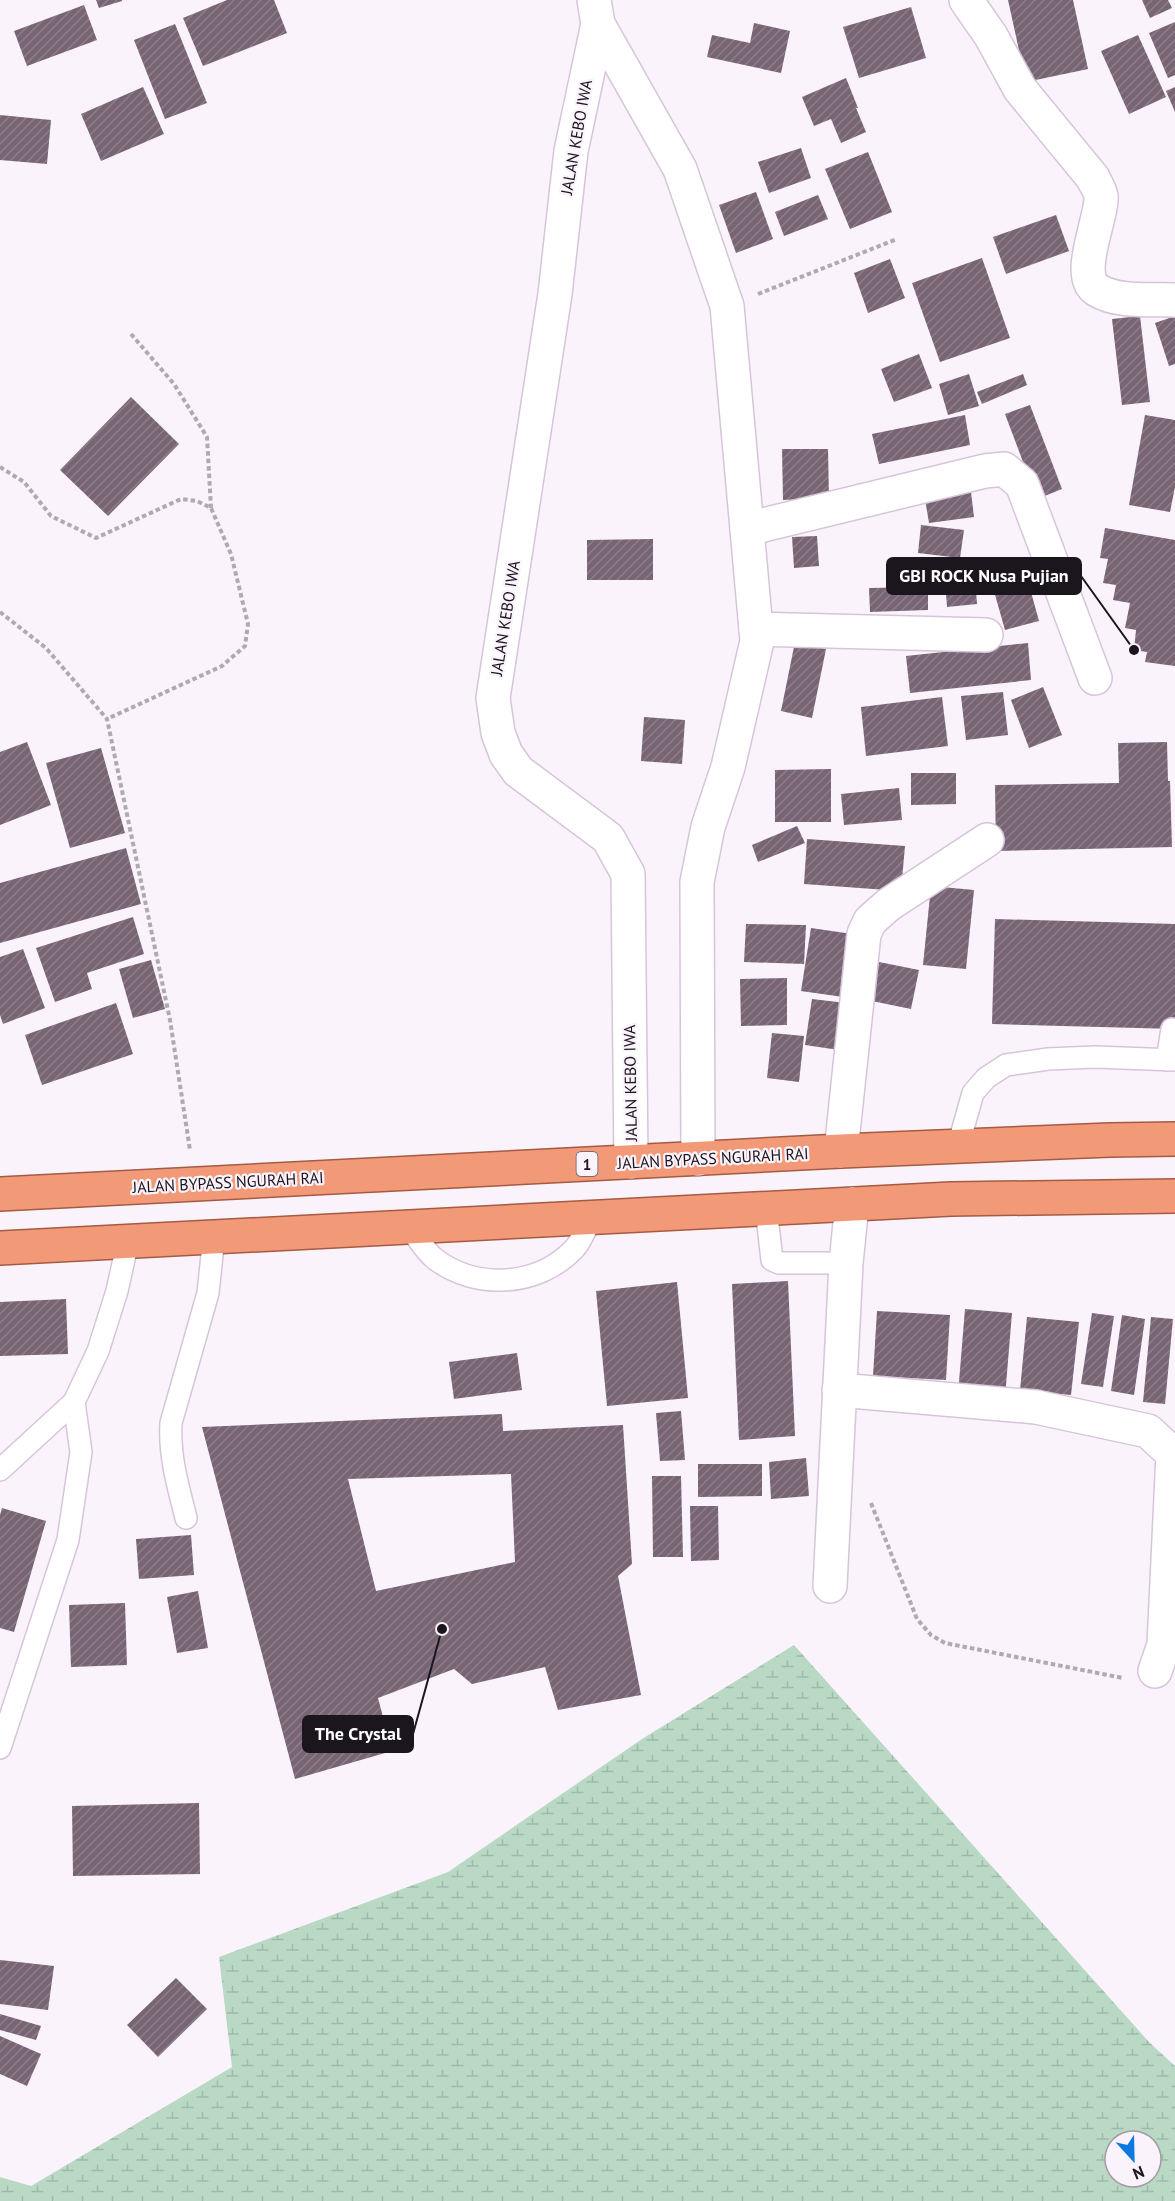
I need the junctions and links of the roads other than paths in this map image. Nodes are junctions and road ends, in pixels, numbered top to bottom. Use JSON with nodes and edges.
{"nodes":[{"id":1,"x":966,"y":0,"type":"edge"},
{"id":2,"x":596,"y":12,"type":"edge"},
{"id":3,"x":1175,"y":300,"type":"edge"},
{"id":4,"x":747,"y":529,"type":"junction"},
{"id":5,"x":756,"y":629,"type":"junction"},
{"id":6,"x":986,"y":635,"type":"dead end"},
{"id":7,"x":1095,"y":678,"type":"dead end"},
{"id":8,"x":987,"y":840,"type":"dead end"},
{"id":9,"x":1172,"y":1029,"type":"dead end"},
{"id":10,"x":1171,"y":1060,"type":"edge"},
{"id":11,"x":1175,"y":1139,"type":"edge"},
{"id":12,"x":958,"y":1146,"type":"junction"},
{"id":13,"x":841,"y":1152,"type":"junction"},
{"id":14,"x":698,"y":1159,"type":"junction"},
{"id":15,"x":631,"y":1162,"type":"junction"},
{"id":16,"x":0,"y":1194,"type":"edge"},
{"id":17,"x":1175,"y":1196,"type":"edge"},
{"id":18,"x":852,"y":1204,"type":"junction"},
{"id":19,"x":766,"y":1208,"type":"junction"},
{"id":20,"x":592,"y":1217,"type":"junction"},
{"id":21,"x":409,"y":1227,"type":"junction"},
{"id":22,"x":214,"y":1236,"type":"junction"},
{"id":23,"x":128,"y":1241,"type":"junction"},
{"id":24,"x":0,"y":1248,"type":"edge"},
{"id":25,"x":828,"y":1263,"type":"dead end"},
{"id":26,"x":839,"y":1390,"type":"junction"},
{"id":27,"x":74,"y":1402,"type":"junction"},
{"id":28,"x":0,"y":1470,"type":"edge"},
{"id":29,"x":186,"y":1518,"type":"dead end"},
{"id":30,"x":830,"y":1586,"type":"dead end"},
{"id":31,"x":1155,"y":1671,"type":"road end"},
{"id":32,"x":0,"y":1748,"type":"edge"}],
"edges":[{"from":1,"to":3,"type":"street"},
{"from":2,"to":4,"type":"street","name":"JALAN KEBO IWA"},
{"from":2,"to":15,"type":"street","name":"JALAN KEBO IWA"},
{"from":4,"to":5,"type":"street","name":"JALAN KEBO IWA"},
{"from":4,"to":7,"type":"street"},
{"from":5,"to":6,"type":"street"},
{"from":5,"to":14,"type":"street","name":"JALAN KEBO IWA"},
{"from":8,"to":13,"type":"street"},
{"from":9,"to":10,"type":"lane"},
{"from":10,"to":12,"type":"lane"},
{"from":11,"to":12,"type":"highway","name":"JALAN BYPASS NGURAH RAI","number":"1"},
{"from":12,"to":13,"type":"highway","name":"JALAN BYPASS NGURAH RAI","number":"1"},
{"from":13,"to":14,"type":"highway","name":"JALAN BYPASS NGURAH RAI","number":"1"},
{"from":14,"to":15,"type":"highway","name":"JALAN BYPASS NGURAH RAI","number":"1"},
{"from":15,"to":16,"type":"highway","name":"JALAN BYPASS NGURAH RAI","number":"1"},
{"from":17,"to":18,"type":"highway"},
{"from":18,"to":19,"type":"highway"},
{"from":18,"to":26,"type":"street"},
{"from":19,"to":20,"type":"highway"},
{"from":19,"to":25,"type":"lane"},
{"from":20,"to":21,"type":"highway"},
{"from":20,"to":21,"type":"lane"},
{"from":21,"to":22,"type":"highway"},
{"from":22,"to":23,"type":"highway"},
{"from":22,"to":29,"type":"lane"},
{"from":23,"to":24,"type":"highway"},
{"from":23,"to":27,"type":"lane"},
{"from":26,"to":30,"type":"street"},
{"from":26,"to":31,"type":"street"},
{"from":27,"to":28,"type":"lane"},
{"from":27,"to":32,"type":"lane"}]}
